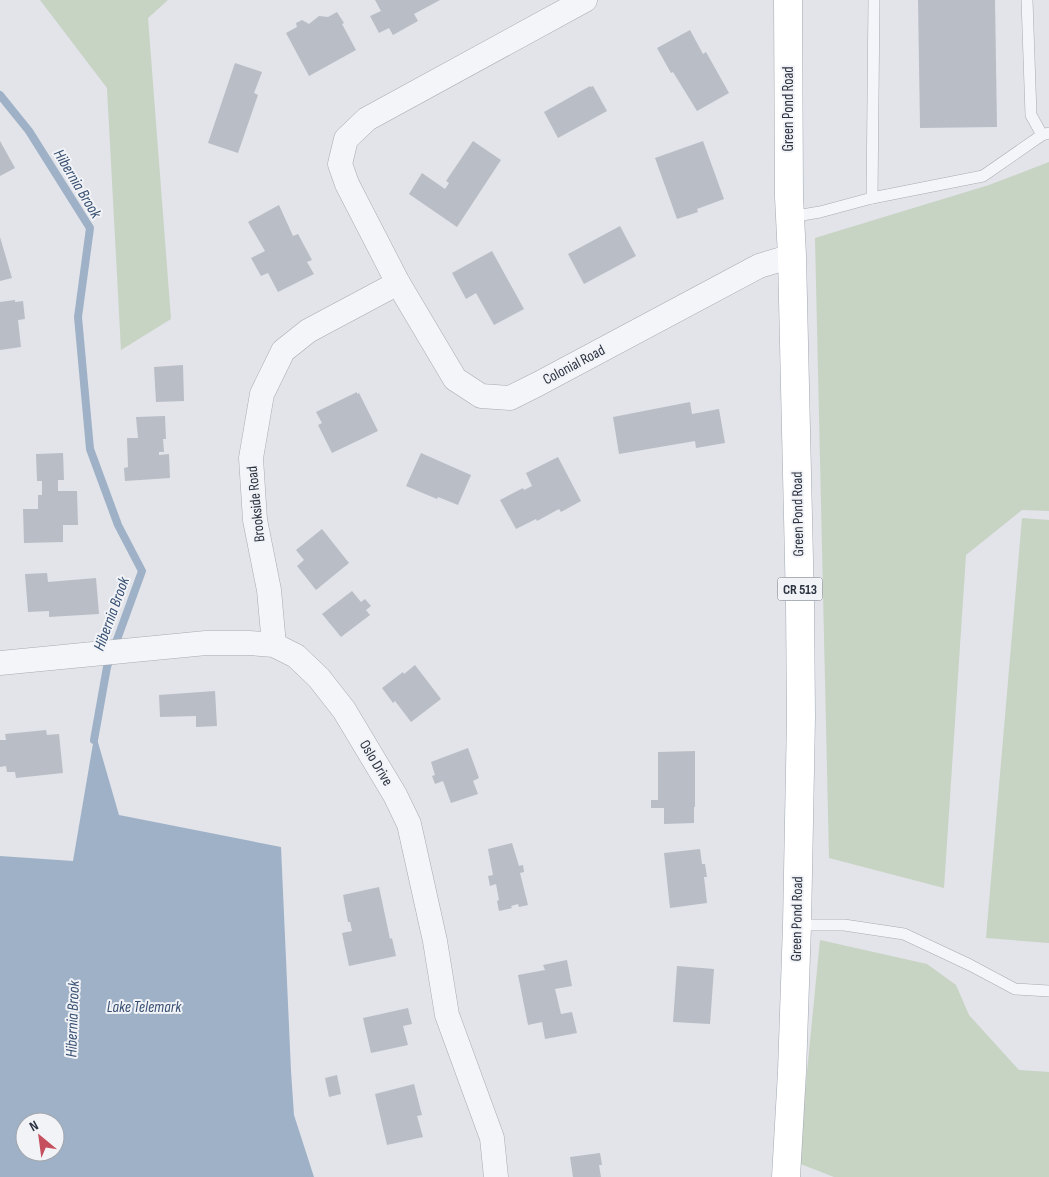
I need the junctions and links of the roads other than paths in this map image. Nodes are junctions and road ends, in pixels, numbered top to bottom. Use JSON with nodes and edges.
{"nodes":[{"id":1,"x":584,"y":0,"type":"edge"},
{"id":2,"x":788,"y":0,"type":"edge"},
{"id":3,"x":874,"y":0,"type":"edge"},
{"id":4,"x":1027,"y":0,"type":"edge"},
{"id":5,"x":1046,"y":134,"type":"edge"},
{"id":6,"x":872,"y":198,"type":"junction"},
{"id":7,"x":790,"y":217,"type":"junction"},
{"id":8,"x":792,"y":256,"type":"junction"},
{"id":9,"x":398,"y":283,"type":"junction"},
{"id":10,"x":274,"y":645,"type":"junction"},
{"id":11,"x":0,"y":663,"type":"edge"},
{"id":12,"x":797,"y":925,"type":"junction"},
{"id":13,"x":1049,"y":991,"type":"edge"},
{"id":14,"x":496,"y":1177,"type":"edge"},
{"id":15,"x":786,"y":1177,"type":"edge"}],
"edges":[{"from":1,"to":9,"type":"street","name":"Colonial Road"},
{"from":2,"to":7,"type":"main road","name":"Green Pond Road","number":"CR 513"},
{"from":3,"to":6,"type":"lane"},
{"from":4,"to":5,"type":"lane"},
{"from":5,"to":6,"type":"lane"},
{"from":6,"to":7,"type":"lane"},
{"from":7,"to":8,"type":"main road","name":"Green Pond Road","number":"CR 513"},
{"from":8,"to":9,"type":"street","name":"Colonial Road"},
{"from":8,"to":12,"type":"main road","name":"Green Pond Road","number":"CR 513"},
{"from":9,"to":10,"type":"street","name":"Brookside Road"},
{"from":10,"to":11,"type":"street","name":"Oslo Drive"},
{"from":10,"to":14,"type":"street","name":"Oslo Drive"},
{"from":12,"to":13,"type":"lane"},
{"from":12,"to":15,"type":"main road","name":"Green Pond Road","number":"CR 513"}]}
